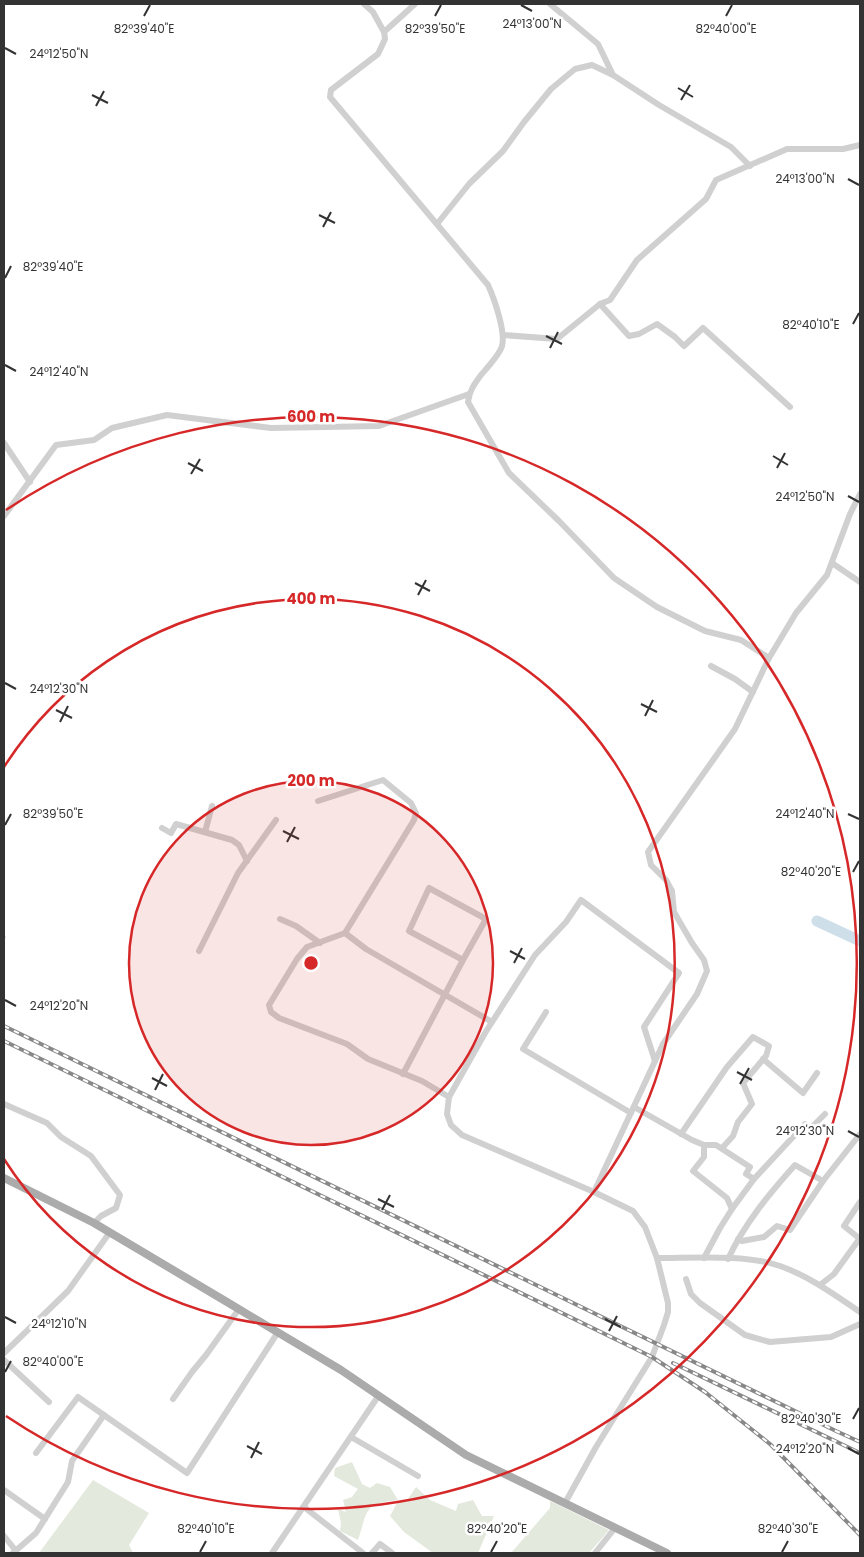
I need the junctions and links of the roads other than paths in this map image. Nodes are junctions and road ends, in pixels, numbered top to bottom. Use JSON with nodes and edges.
{"nodes":[{"id":1,"x":364,"y":4,"type":"edge"},
{"id":2,"x":415,"y":4,"type":"edge"},
{"id":3,"x":550,"y":4,"type":"edge"},
{"id":4,"x":384,"y":32,"type":"junction"},
{"id":5,"x":613,"y":75,"type":"junction"},
{"id":6,"x":860,"y":145,"type":"edge"},
{"id":7,"x":750,"y":166,"type":"junction"},
{"id":8,"x":437,"y":224,"type":"junction"},
{"id":9,"x":600,"y":304,"type":"junction"},
{"id":10,"x":503,"y":335,"type":"junction"},
{"id":11,"x":469,"y":394,"type":"junction"},
{"id":12,"x":790,"y":407,"type":"dead end"},
{"id":13,"x":4,"y":443,"type":"edge"},
{"id":14,"x":30,"y":482,"type":"junction"},
{"id":15,"x":860,"y":494,"type":"edge"},
{"id":16,"x":4,"y":516,"type":"edge"},
{"id":17,"x":832,"y":564,"type":"junction"},
{"id":18,"x":860,"y":582,"type":"edge"},
{"id":19,"x":769,"y":658,"type":"junction"},
{"id":20,"x":711,"y":666,"type":"dead end"},
{"id":21,"x":752,"y":692,"type":"junction"},
{"id":22,"x":318,"y":801,"type":"dead end"},
{"id":23,"x":212,"y":806,"type":"dead end"},
{"id":24,"x":276,"y":820,"type":"dead end"},
{"id":25,"x":162,"y":828,"type":"dead end"},
{"id":26,"x":205,"y":832,"type":"junction"},
{"id":27,"x":247,"y":861,"type":"junction"},
{"id":28,"x":280,"y":919,"type":"dead end"},
{"id":29,"x":345,"y":933,"type":"junction"},
{"id":30,"x":320,"y":943,"type":"junction"},
{"id":31,"x":199,"y":951,"type":"dead end"},
{"id":32,"x":462,"y":960,"type":"junction"},
{"id":33,"x":445,"y":994,"type":"junction"},
{"id":34,"x":546,"y":1012,"type":"dead end"},
{"id":35,"x":492,"y":1022,"type":"junction"},
{"id":36,"x":763,"y":1059,"type":"junction"},
{"id":37,"x":655,"y":1061,"type":"junction"},
{"id":38,"x":817,"y":1073,"type":"dead end"},
{"id":39,"x":403,"y":1074,"type":"junction"},
{"id":40,"x":449,"y":1097,"type":"junction"},
{"id":41,"x":4,"y":1104,"type":"edge"},
{"id":42,"x":632,"y":1110,"type":"junction"},
{"id":43,"x":825,"y":1114,"type":"dead end"},
{"id":44,"x":681,"y":1134,"type":"junction"},
{"id":45,"x":859,"y":1137,"type":"edge"},
{"id":46,"x":704,"y":1145,"type":"junction"},
{"id":47,"x":723,"y":1147,"type":"dead end"},
{"id":48,"x":4,"y":1178,"type":"edge"},
{"id":49,"x":754,"y":1179,"type":"junction"},
{"id":50,"x":823,"y":1181,"type":"junction"},
{"id":51,"x":594,"y":1192,"type":"junction"},
{"id":52,"x":860,"y":1202,"type":"edge"},
{"id":53,"x":732,"y":1209,"type":"junction"},
{"id":54,"x":94,"y":1223,"type":"junction"},
{"id":55,"x":110,"y":1232,"type":"junction"},
{"id":56,"x":860,"y":1238,"type":"edge"},
{"id":57,"x":738,"y":1239,"type":"junction"},
{"id":58,"x":657,"y":1258,"type":"junction"},
{"id":59,"x":704,"y":1258,"type":"junction"},
{"id":60,"x":728,"y":1259,"type":"junction"},
{"id":61,"x":686,"y":1279,"type":"dead end"},
{"id":62,"x":820,"y":1285,"type":"junction"},
{"id":63,"x":239,"y":1309,"type":"junction"},
{"id":64,"x":860,"y":1312,"type":"edge"},
{"id":65,"x":860,"y":1324,"type":"edge"},
{"id":66,"x":278,"y":1332,"type":"junction"},
{"id":67,"x":4,"y":1353,"type":"edge"},
{"id":68,"x":4,"y":1360,"type":"edge"},
{"id":69,"x":379,"y":1395,"type":"junction"},
{"id":70,"x":173,"y":1399,"type":"dead end"},
{"id":71,"x":49,"y":1402,"type":"dead end"},
{"id":72,"x":104,"y":1415,"type":"junction"},
{"id":73,"x":351,"y":1436,"type":"junction"},
{"id":74,"x":36,"y":1453,"type":"dead end"},
{"id":75,"x":418,"y":1476,"type":"dead end"},
{"id":76,"x":4,"y":1490,"type":"edge"},
{"id":77,"x":565,"y":1504,"type":"junction"},
{"id":78,"x":304,"y":1507,"type":"junction"},
{"id":79,"x":45,"y":1519,"type":"junction"},
{"id":80,"x":615,"y":1528,"type":"junction"},
{"id":81,"x":4,"y":1536,"type":"edge"},
{"id":82,"x":14,"y":1552,"type":"edge"},
{"id":83,"x":272,"y":1553,"type":"edge"},
{"id":84,"x":363,"y":1553,"type":"edge"},
{"id":85,"x":372,"y":1553,"type":"edge"},
{"id":86,"x":392,"y":1553,"type":"edge"},
{"id":87,"x":595,"y":1553,"type":"edge"},
{"id":88,"x":667,"y":1553,"type":"edge"}],
"edges":[{"from":1,"to":4,"type":"street"},
{"from":2,"to":4,"type":"street"},
{"from":3,"to":5,"type":"street"},
{"from":4,"to":8,"type":"street"},
{"from":5,"to":7,"type":"street"},
{"from":5,"to":8,"type":"street"},
{"from":6,"to":7,"type":"street"},
{"from":7,"to":9,"type":"street"},
{"from":8,"to":10,"type":"street"},
{"from":9,"to":10,"type":"street"},
{"from":9,"to":12,"type":"street"},
{"from":10,"to":11,"type":"street"},
{"from":11,"to":14,"type":"street"},
{"from":11,"to":19,"type":"street"},
{"from":13,"to":14,"type":"street"},
{"from":14,"to":16,"type":"street"},
{"from":15,"to":17,"type":"street"},
{"from":17,"to":18,"type":"street"},
{"from":17,"to":19,"type":"street"},
{"from":19,"to":21,"type":"street"},
{"from":20,"to":21,"type":"street"},
{"from":21,"to":37,"type":"street"},
{"from":22,"to":29,"type":"street"},
{"from":23,"to":26,"type":"street"},
{"from":24,"to":27,"type":"street"},
{"from":25,"to":26,"type":"street"},
{"from":26,"to":27,"type":"street"},
{"from":27,"to":31,"type":"street"},
{"from":28,"to":30,"type":"street"},
{"from":29,"to":30,"type":"street"},
{"from":29,"to":33,"type":"street"},
{"from":30,"to":39,"type":"street"},
{"from":32,"to":32,"type":"street"},
{"from":32,"to":33,"type":"street"},
{"from":33,"to":35,"type":"street"},
{"from":33,"to":39,"type":"street"},
{"from":34,"to":42,"type":"street"},
{"from":35,"to":37,"type":"street"},
{"from":35,"to":40,"type":"street"},
{"from":36,"to":38,"type":"street"},
{"from":36,"to":44,"type":"street"},
{"from":36,"to":47,"type":"street"},
{"from":37,"to":42,"type":"street"},
{"from":39,"to":40,"type":"street"},
{"from":40,"to":51,"type":"street"},
{"from":41,"to":54,"type":"street"},
{"from":42,"to":44,"type":"street"},
{"from":42,"to":51,"type":"street"},
{"from":43,"to":49,"type":"street"},
{"from":44,"to":46,"type":"street"},
{"from":45,"to":50,"type":"street"},
{"from":46,"to":49,"type":"street"},
{"from":46,"to":53,"type":"street"},
{"from":48,"to":54,"type":"main road"},
{"from":49,"to":53,"type":"street"},
{"from":50,"to":57,"type":"street"},
{"from":50,"to":57,"type":"street"},
{"from":51,"to":58,"type":"street"},
{"from":52,"to":56,"type":"street"},
{"from":53,"to":59,"type":"street"},
{"from":54,"to":55,"type":"main road"},
{"from":55,"to":63,"type":"main road"},
{"from":55,"to":67,"type":"street"},
{"from":56,"to":62,"type":"street"},
{"from":57,"to":60,"type":"street"},
{"from":58,"to":59,"type":"street"},
{"from":58,"to":77,"type":"street"},
{"from":59,"to":60,"type":"street"},
{"from":60,"to":62,"type":"street"},
{"from":61,"to":65,"type":"street"},
{"from":62,"to":64,"type":"street"},
{"from":63,"to":66,"type":"main road"},
{"from":63,"to":70,"type":"street"},
{"from":66,"to":69,"type":"main road"},
{"from":66,"to":72,"type":"street"},
{"from":68,"to":71,"type":"street"},
{"from":69,"to":73,"type":"street"},
{"from":69,"to":77,"type":"main road"},
{"from":72,"to":74,"type":"street"},
{"from":72,"to":79,"type":"street"},
{"from":73,"to":75,"type":"street"},
{"from":73,"to":78,"type":"street"},
{"from":76,"to":79,"type":"street"},
{"from":77,"to":80,"type":"main road"},
{"from":78,"to":83,"type":"street"},
{"from":78,"to":84,"type":"street"},
{"from":79,"to":82,"type":"street"},
{"from":80,"to":87,"type":"street"},
{"from":80,"to":88,"type":"main road"},
{"from":81,"to":82,"type":"street"},
{"from":85,"to":86,"type":"street"}]}
